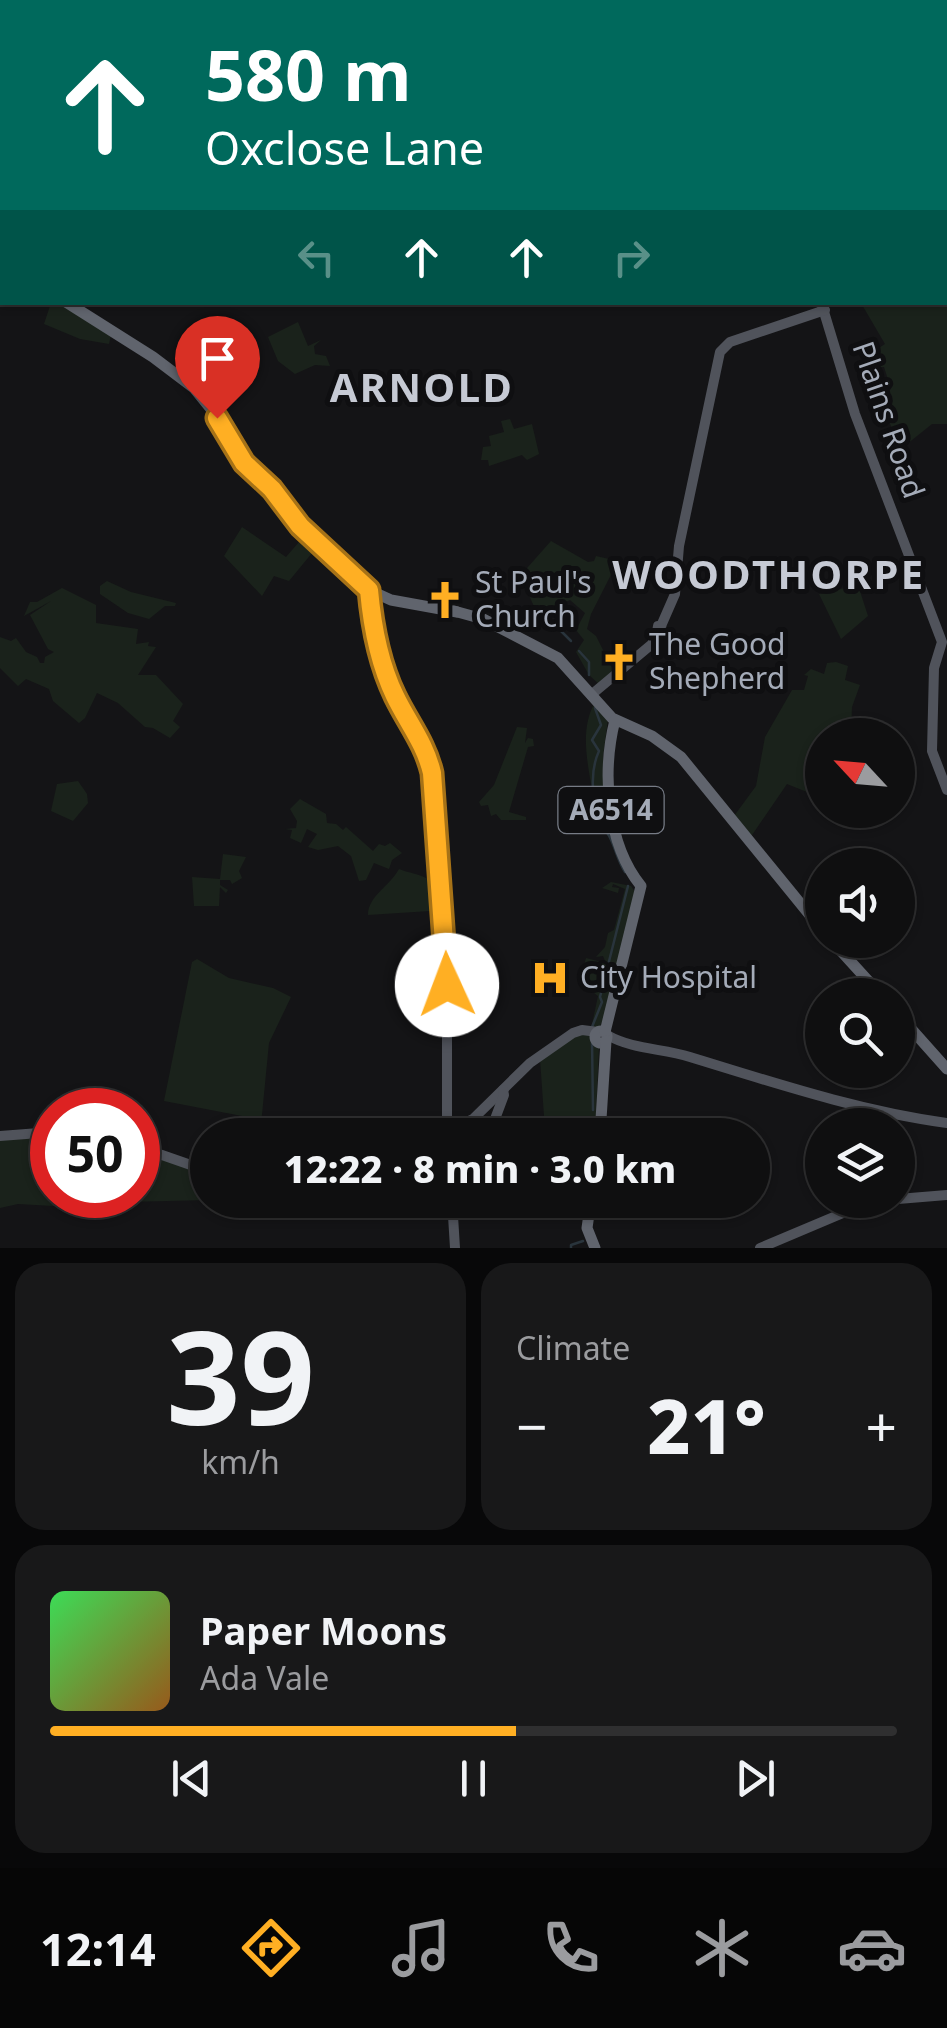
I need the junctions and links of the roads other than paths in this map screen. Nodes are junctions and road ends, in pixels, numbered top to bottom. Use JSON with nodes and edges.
{"nodes":[{"id":1,"x":71,"y":305,"type":"edge"},
{"id":2,"x":822,"y":308,"type":"edge"},
{"id":3,"x":376,"y":594,"type":"junction"},
{"id":4,"x":595,"y":694,"type":"junction"},
{"id":5,"x":400,"y":701,"type":"junction"},
{"id":6,"x":614,"y":721,"type":"junction"},
{"id":7,"x":947,"y":790,"type":"edge"},
{"id":8,"x":805,"y":909,"type":"edge"},
{"id":9,"x":848,"y":958,"type":"edge"},
{"id":10,"x":866,"y":978,"type":"edge"},
{"id":11,"x":915,"y":1033,"type":"edge"},
{"id":12,"x":602,"y":1036,"type":"junction"},
{"id":13,"x":947,"y":1069,"type":"edge"},
{"id":14,"x":502,"y":1089,"type":"junction"},
{"id":15,"x":446,"y":1118,"type":"edge"},
{"id":16,"x":474,"y":1118,"type":"edge"},
{"id":17,"x":495,"y":1118,"type":"edge"},
{"id":18,"x":599,"y":1118,"type":"edge"},
{"id":19,"x":947,"y":1124,"type":"edge"},
{"id":20,"x":30,"y":1134,"type":"edge"},
{"id":21,"x":0,"y":1136,"type":"edge"},
{"id":22,"x":160,"y":1155,"type":"edge"},
{"id":23,"x":190,"y":1165,"type":"edge"},
{"id":24,"x":947,"y":1195,"type":"edge"},
{"id":25,"x":915,"y":1198,"type":"edge"},
{"id":26,"x":453,"y":1218,"type":"edge"},
{"id":27,"x":588,"y":1218,"type":"edge"},
{"id":28,"x":831,"y":1218,"type":"edge"},
{"id":29,"x":455,"y":1248,"type":"edge"},
{"id":30,"x":594,"y":1248,"type":"edge"},
{"id":31,"x":760,"y":1248,"type":"edge"}],
"edges":[{"from":1,"to":3,"type":"highway"},
{"from":2,"to":4,"type":"main road"},
{"from":2,"to":7,"type":"main road","name":"Plains Road"},
{"from":3,"to":4,"type":"highway"},
{"from":3,"to":5,"type":"main road"},
{"from":3,"to":5,"type":"main road"},
{"from":4,"to":6,"type":"highway"},
{"from":5,"to":15,"type":"main road"},
{"from":6,"to":8,"type":"highway"},
{"from":6,"to":12,"type":"highway","number":"A6514"},
{"from":9,"to":10,"type":"highway"},
{"from":11,"to":13,"type":"highway"},
{"from":12,"to":14,"type":"main road"},
{"from":12,"to":18,"type":"highway","number":"A6514"},
{"from":12,"to":19,"type":"main road"},
{"from":14,"to":16,"type":"main road"},
{"from":14,"to":17,"type":"main road"},
{"from":20,"to":21,"type":"main road"},
{"from":22,"to":23,"type":"main road"},
{"from":24,"to":25,"type":"main road"},
{"from":26,"to":29,"type":"main road"},
{"from":27,"to":30,"type":"highway"},
{"from":28,"to":31,"type":"main road"}]}
